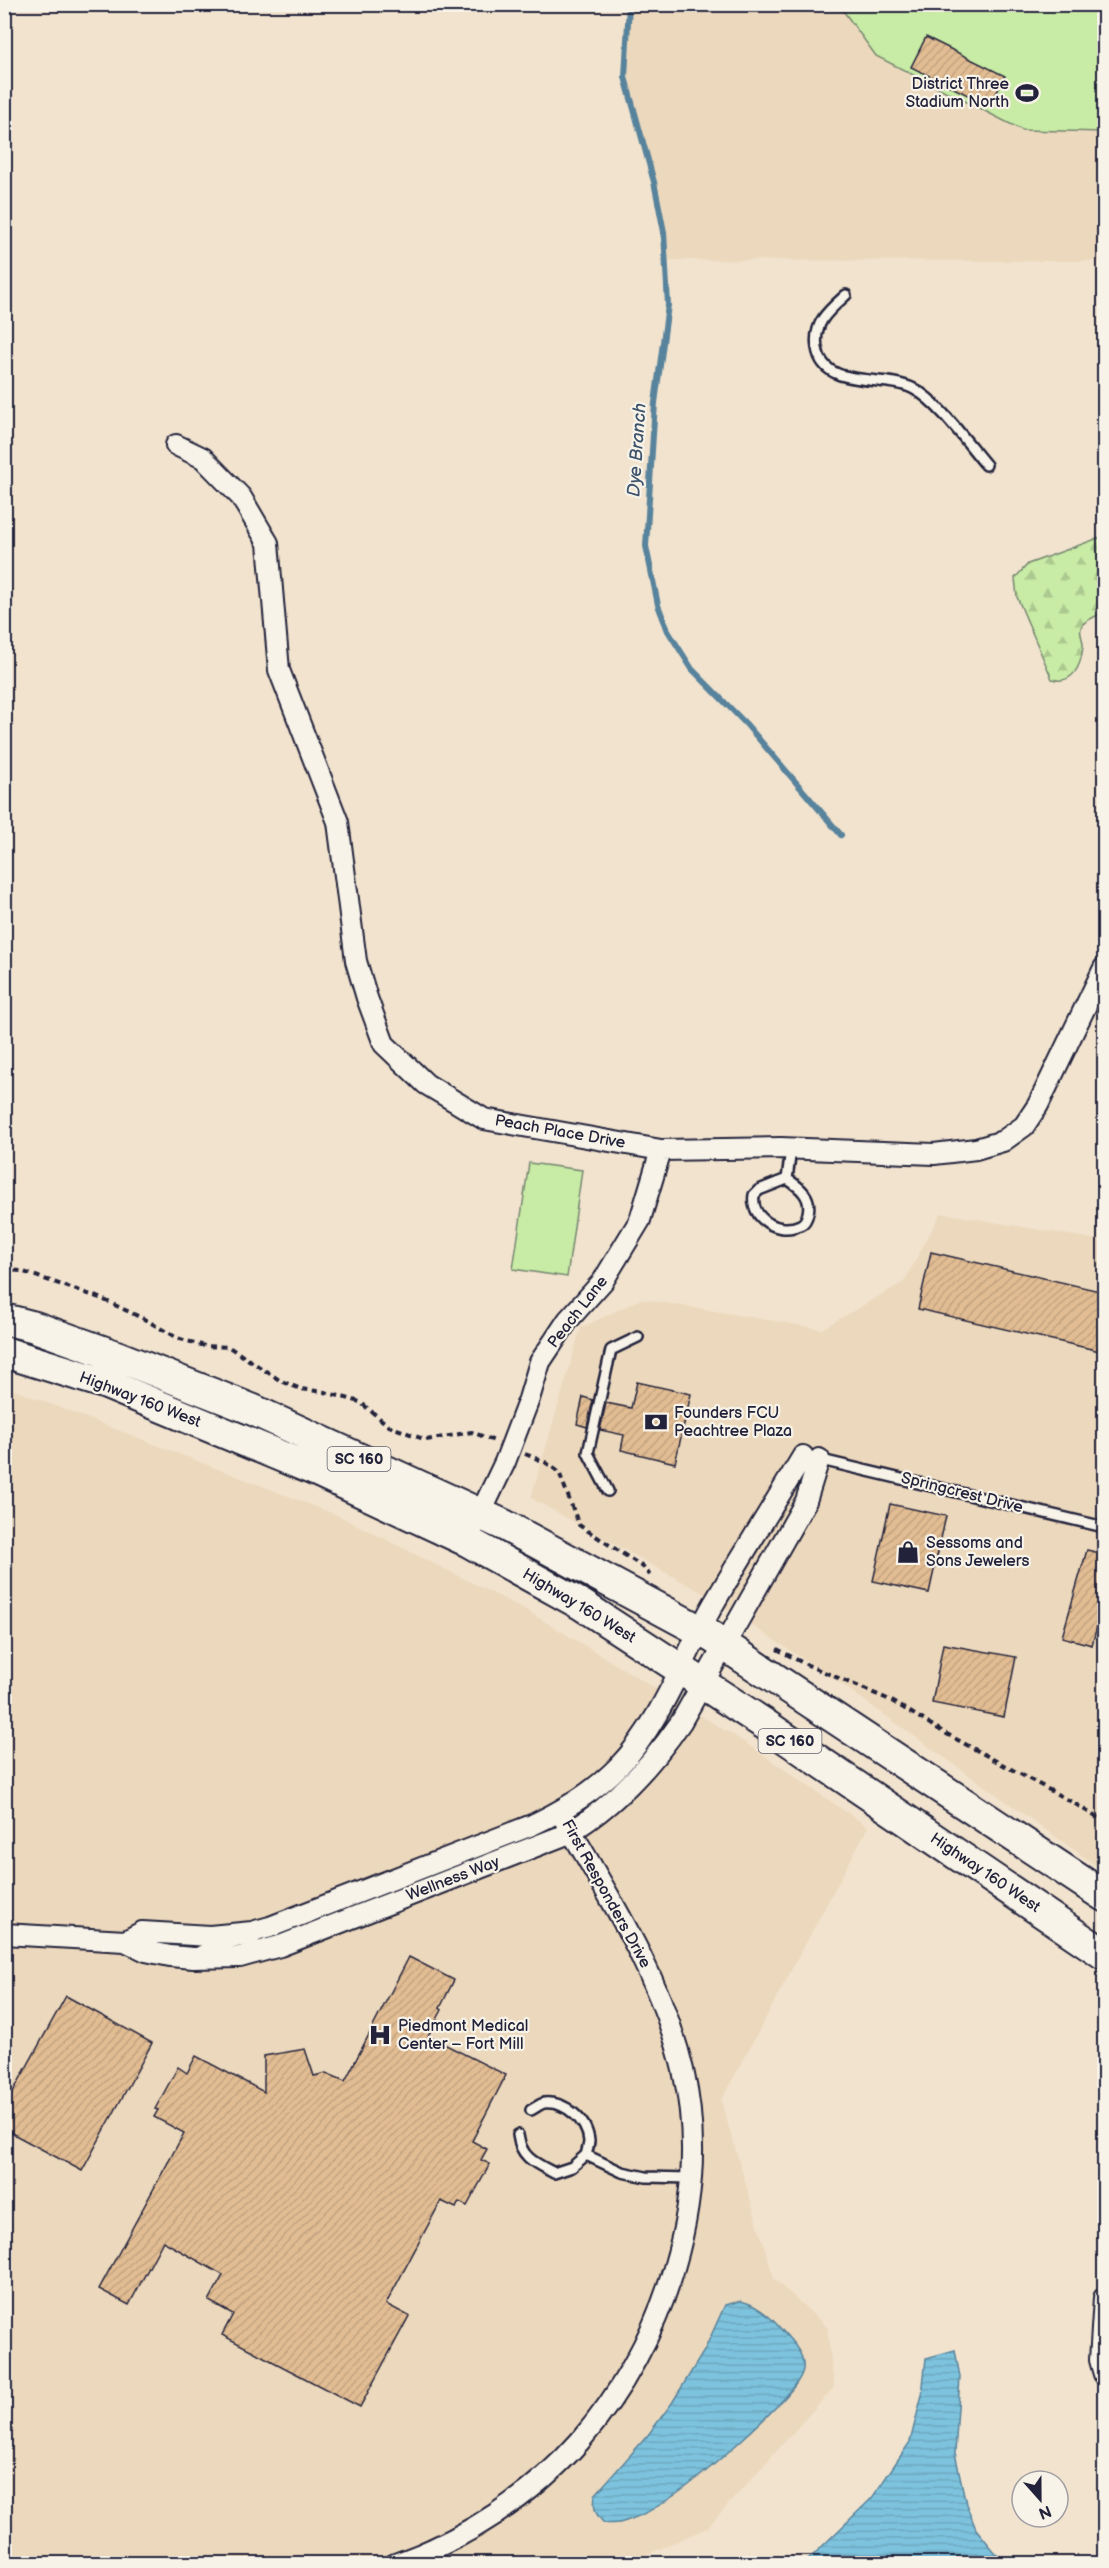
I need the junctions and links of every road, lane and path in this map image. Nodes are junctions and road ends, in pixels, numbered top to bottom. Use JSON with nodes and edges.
{"nodes":[{"id":1,"x":846,"y":295,"type":"dead end"},
{"id":2,"x":176,"y":445,"type":"dead end"},
{"id":3,"x":987,"y":465,"type":"dead end"},
{"id":4,"x":1104,"y":968,"type":"edge"},
{"id":5,"x":791,"y":1149,"type":"junction"},
{"id":6,"x":661,"y":1150,"type":"junction"},
{"id":7,"x":787,"y":1179,"type":"junction"},
{"id":8,"x":4,"y":1269,"type":"edge"},
{"id":9,"x":4,"y":1319,"type":"edge"},
{"id":10,"x":638,"y":1337,"type":"dead end"},
{"id":11,"x":4,"y":1352,"type":"edge"},
{"id":12,"x":510,"y":1448,"type":"junction"},
{"id":13,"x":811,"y":1458,"type":"junction"},
{"id":14,"x":608,"y":1491,"type":"dead end"},
{"id":15,"x":480,"y":1514,"type":"junction"},
{"id":16,"x":1104,"y":1527,"type":"edge"},
{"id":17,"x":466,"y":1541,"type":"junction"},
{"id":18,"x":658,"y":1583,"type":"dead end"},
{"id":19,"x":775,"y":1648,"type":"dead end"},
{"id":20,"x":701,"y":1658,"type":"junction"},
{"id":21,"x":560,"y":1812,"type":"junction"},
{"id":22,"x":1104,"y":1822,"type":"edge"},
{"id":23,"x":571,"y":1831,"type":"junction"},
{"id":24,"x":472,"y":1848,"type":"junction"},
{"id":25,"x":1104,"y":1896,"type":"edge"},
{"id":26,"x":385,"y":1897,"type":"junction"},
{"id":27,"x":308,"y":1913,"type":"junction"},
{"id":28,"x":270,"y":1927,"type":"junction"},
{"id":29,"x":316,"y":1932,"type":"junction"},
{"id":30,"x":4,"y":1934,"type":"edge"},
{"id":31,"x":125,"y":1941,"type":"junction"},
{"id":32,"x":1104,"y":1954,"type":"edge"},
{"id":33,"x":193,"y":1958,"type":"junction"},
{"id":34,"x":531,"y":2110,"type":"dead end"},
{"id":35,"x":518,"y":2135,"type":"dead end"},
{"id":36,"x":586,"y":2155,"type":"junction"},
{"id":37,"x":690,"y":2178,"type":"junction"},
{"id":38,"x":1104,"y":2298,"type":"edge"},
{"id":39,"x":1104,"y":2374,"type":"edge"},
{"id":40,"x":395,"y":2564,"type":"edge"}],
"edges":[{"from":1,"to":3,"type":"lane"},
{"from":2,"to":6,"type":"street","name":"Peach Place Drive"},
{"from":4,"to":5,"type":"street","name":"Peach Place Drive"},
{"from":5,"to":6,"type":"street","name":"Peach Place Drive"},
{"from":5,"to":7,"type":"lane"},
{"from":6,"to":12,"type":"street","name":"Peach Lane"},
{"from":7,"to":7,"type":"lane"},
{"from":8,"to":12,"type":"path"},
{"from":9,"to":15,"type":"main road","name":"Highway 160 West","number":"SC 160"},
{"from":10,"to":14,"type":"lane"},
{"from":11,"to":17,"type":"main road","name":"Highway 160 West","number":"SC 160"},
{"from":12,"to":15,"type":"street","name":"Peach Lane"},
{"from":12,"to":18,"type":"path"},
{"from":13,"to":16,"type":"lane","name":"Springcrest Drive"},
{"from":13,"to":20,"type":"street"},
{"from":13,"to":20,"type":"street"},
{"from":15,"to":17,"type":"street","name":"Peach Lane"},
{"from":15,"to":20,"type":"main road","name":"Highway 160 West","number":"SC 160"},
{"from":17,"to":20,"type":"main road","name":"Highway 160 West","number":"SC 160"},
{"from":19,"to":22,"type":"path"},
{"from":20,"to":21,"type":"street","name":"Wellness Way"},
{"from":20,"to":23,"type":"street","name":"Wellness Way"},
{"from":20,"to":25,"type":"main road","name":"Highway 160 West","number":"SC 160"},
{"from":20,"to":32,"type":"main road","name":"Highway 160 West","number":"SC 160"},
{"from":21,"to":23,"type":"street","name":"First Responders Drive"},
{"from":21,"to":24,"type":"street","name":"Wellness Way"},
{"from":23,"to":26,"type":"street","name":"Wellness Way"},
{"from":23,"to":37,"type":"street","name":"First Responders Drive"},
{"from":24,"to":26,"type":"lane"},
{"from":24,"to":27,"type":"street","name":"Wellness Way"},
{"from":26,"to":29,"type":"street","name":"Wellness Way"},
{"from":27,"to":28,"type":"street","name":"Wellness Way"},
{"from":27,"to":29,"type":"street"},
{"from":28,"to":31,"type":"street","name":"Wellness Way"},
{"from":28,"to":33,"type":"lane"},
{"from":29,"to":33,"type":"street","name":"Wellness Way"},
{"from":30,"to":31,"type":"street","name":"Wellness Way"},
{"from":31,"to":33,"type":"street","name":"Wellness Way"},
{"from":34,"to":36,"type":"lane"},
{"from":35,"to":36,"type":"lane"},
{"from":36,"to":37,"type":"lane"},
{"from":37,"to":40,"type":"street","name":"First Responders Drive"},
{"from":38,"to":39,"type":"street"}]}
